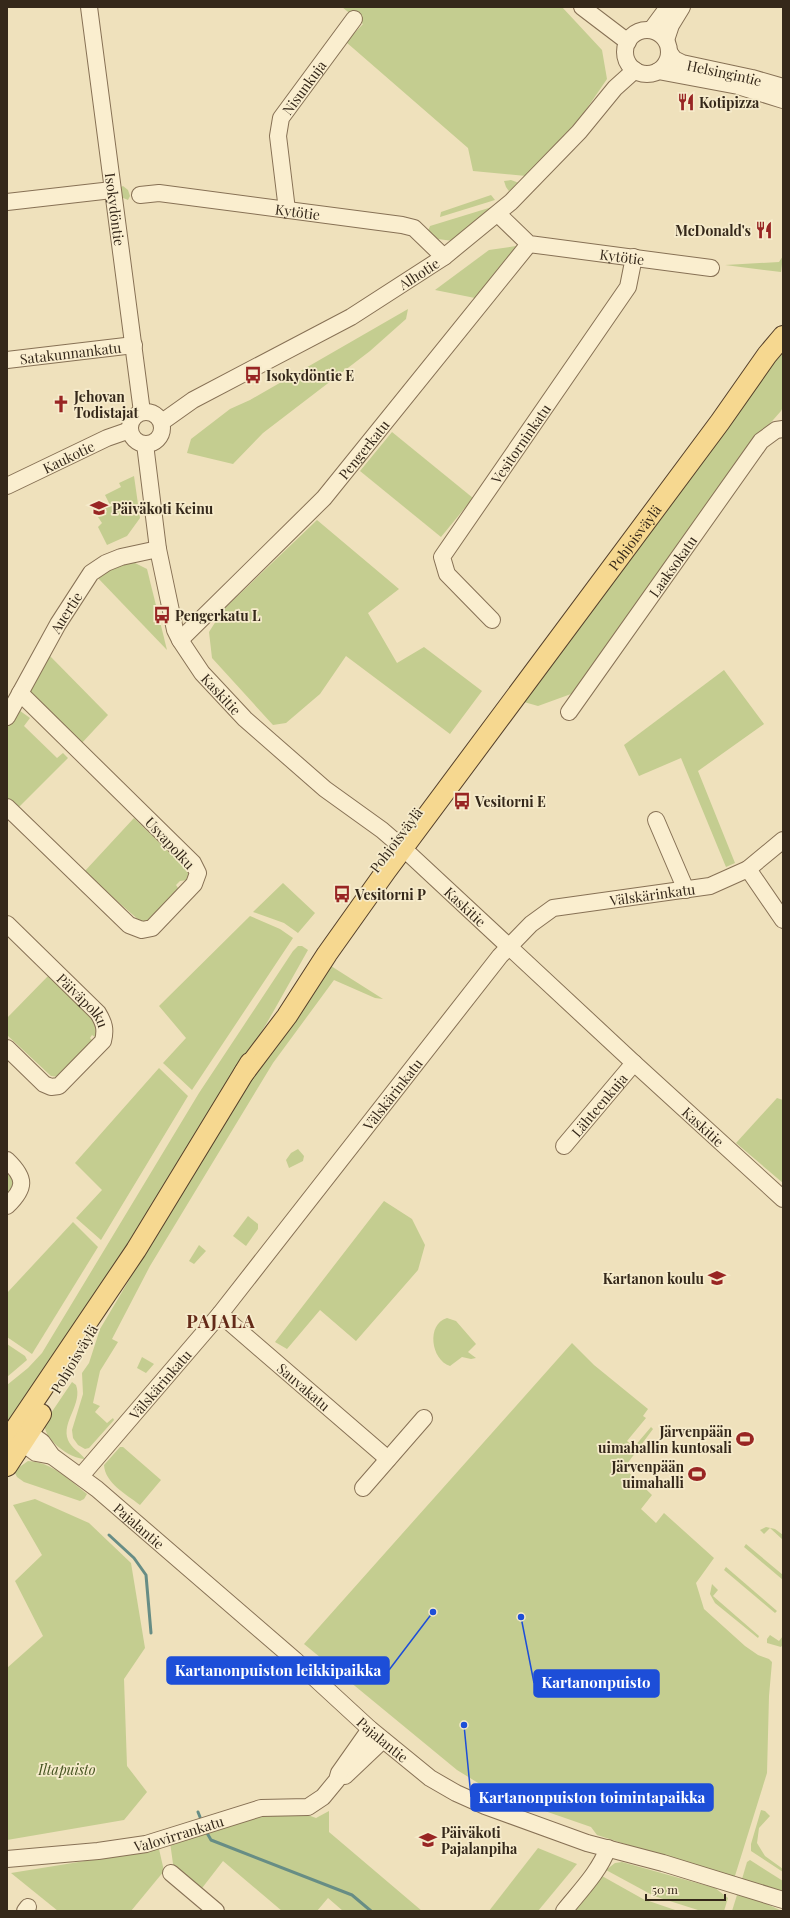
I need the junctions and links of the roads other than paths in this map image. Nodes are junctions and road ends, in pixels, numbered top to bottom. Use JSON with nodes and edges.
{"nodes":[{"id":1,"x":89,"y":7,"type":"edge"},
{"id":2,"x":582,"y":7,"type":"edge"},
{"id":3,"x":668,"y":7,"type":"edge"},
{"id":4,"x":682,"y":7,"type":"edge"},
{"id":5,"x":354,"y":19,"type":"dead end"},
{"id":6,"x":651,"y":30,"type":"junction"},
{"id":7,"x":628,"y":42,"type":"junction"},
{"id":8,"x":668,"y":46,"type":"junction"},
{"id":9,"x":635,"y":70,"type":"junction"},
{"id":10,"x":658,"y":71,"type":"junction"},
{"id":11,"x":783,"y":87,"type":"edge"},
{"id":12,"x":783,"y":100,"type":"edge"},
{"id":13,"x":112,"y":190,"type":"junction"},
{"id":14,"x":140,"y":195,"type":"dead end"},
{"id":15,"x":7,"y":202,"type":"edge"},
{"id":16,"x":287,"y":210,"type":"junction"},
{"id":17,"x":498,"y":214,"type":"junction"},
{"id":18,"x":529,"y":244,"type":"junction"},
{"id":19,"x":444,"y":257,"type":"junction"},
{"id":20,"x":634,"y":257,"type":"junction"},
{"id":21,"x":711,"y":268,"type":"dead end"},
{"id":22,"x":783,"y":322,"type":"edge"},
{"id":23,"x":783,"y":336,"type":"edge"},
{"id":24,"x":134,"y":345,"type":"junction"},
{"id":25,"x":767,"y":355,"type":"junction"},
{"id":26,"x":7,"y":360,"type":"edge"},
{"id":27,"x":142,"y":412,"type":"junction"},
{"id":28,"x":162,"y":422,"type":"junction"},
{"id":29,"x":783,"y":429,"type":"edge"},
{"id":30,"x":130,"y":430,"type":"junction"},
{"id":31,"x":145,"y":444,"type":"junction"},
{"id":32,"x":7,"y":486,"type":"edge"},
{"id":33,"x":158,"y":549,"type":"junction"},
{"id":34,"x":492,"y":620,"type":"dead end"},
{"id":35,"x":180,"y":640,"type":"junction"},
{"id":36,"x":20,"y":693,"type":"junction"},
{"id":37,"x":569,"y":712,"type":"dead end"},
{"id":38,"x":7,"y":717,"type":"edge"},
{"id":39,"x":7,"y":807,"type":"edge"},
{"id":40,"x":656,"y":820,"type":"dead end"},
{"id":41,"x":783,"y":840,"type":"edge"},
{"id":42,"x":400,"y":845,"type":"junction"},
{"id":43,"x":748,"y":869,"type":"junction"},
{"id":44,"x":686,"y":890,"type":"junction"},
{"id":45,"x":783,"y":920,"type":"edge"},
{"id":46,"x":7,"y":924,"type":"edge"},
{"id":47,"x":509,"y":946,"type":"junction"},
{"id":48,"x":7,"y":1048,"type":"edge"},
{"id":49,"x":634,"y":1064,"type":"junction"},
{"id":50,"x":564,"y":1146,"type":"dead end"},
{"id":51,"x":7,"y":1160,"type":"edge"},
{"id":52,"x":783,"y":1199,"type":"edge"},
{"id":53,"x":7,"y":1206,"type":"edge"},
{"id":54,"x":220,"y":1314,"type":"junction"},
{"id":55,"x":424,"y":1418,"type":"dead end"},
{"id":56,"x":17,"y":1436,"type":"edge"},
{"id":57,"x":388,"y":1459,"type":"junction"},
{"id":58,"x":7,"y":1466,"type":"edge"},
{"id":59,"x":81,"y":1476,"type":"junction"},
{"id":60,"x":363,"y":1488,"type":"dead end"},
{"id":61,"x":370,"y":1729,"type":"junction"},
{"id":62,"x":383,"y":1740,"type":"junction"},
{"id":63,"x":337,"y":1780,"type":"junction"},
{"id":64,"x":608,"y":1848,"type":"junction"},
{"id":65,"x":7,"y":1859,"type":"edge"},
{"id":66,"x":171,"y":1873,"type":"dead end"},
{"id":67,"x":783,"y":1900,"type":"edge"},
{"id":68,"x":216,"y":1911,"type":"edge"},
{"id":69,"x":564,"y":1911,"type":"edge"}],
"edges":[{"from":1,"to":13,"type":"street","name":"Isokydöntie"},
{"from":2,"to":7,"type":"street"},
{"from":3,"to":6,"type":"street"},
{"from":4,"to":8,"type":"street"},
{"from":5,"to":16,"type":"street","name":"Nisunkuja"},
{"from":6,"to":7,"type":"street"},
{"from":6,"to":8,"type":"street"},
{"from":7,"to":9,"type":"street"},
{"from":8,"to":10,"type":"street"},
{"from":8,"to":11,"type":"street","name":"Helsingintie"},
{"from":9,"to":10,"type":"street"},
{"from":9,"to":17,"type":"street","name":"Alhotie"},
{"from":10,"to":12,"type":"street","name":"Helsingintie"},
{"from":13,"to":15,"type":"street"},
{"from":13,"to":24,"type":"street","name":"Isokydöntie"},
{"from":14,"to":16,"type":"street","name":"Kytötie"},
{"from":16,"to":19,"type":"street","name":"Kytötie"},
{"from":17,"to":18,"type":"street"},
{"from":17,"to":19,"type":"street","name":"Alhotie"},
{"from":18,"to":20,"type":"street","name":"Kytötie"},
{"from":18,"to":35,"type":"street","name":"Pengerkatu"},
{"from":19,"to":28,"type":"street","name":"Alhotie"},
{"from":20,"to":21,"type":"street","name":"Kytötie"},
{"from":20,"to":34,"type":"street","name":"Vesitorninkatu"},
{"from":22,"to":25,"type":"main road","name":"Pohjoisväylä"},
{"from":23,"to":25,"type":"main road","name":"Pohjoisväylä"},
{"from":24,"to":26,"type":"street","name":"Satakunnankatu"},
{"from":24,"to":27,"type":"street","name":"Isokydöntie"},
{"from":25,"to":42,"type":"main road","name":"Pohjoisväylä"},
{"from":27,"to":28,"type":"street"},
{"from":27,"to":30,"type":"street"},
{"from":28,"to":31,"type":"street"},
{"from":29,"to":37,"type":"street","name":"Laaksokatu"},
{"from":30,"to":31,"type":"street"},
{"from":30,"to":32,"type":"street","name":"Kaukotie"},
{"from":31,"to":33,"type":"street"},
{"from":33,"to":35,"type":"street","name":"Kaskitie"},
{"from":33,"to":36,"type":"street","name":"Auertie"},
{"from":35,"to":42,"type":"street","name":"Kaskitie"},
{"from":36,"to":38,"type":"street","name":"Auertie"},
{"from":36,"to":39,"type":"street","name":"Usvapolku"},
{"from":40,"to":44,"type":"street"},
{"from":41,"to":43,"type":"street","name":"Välskärinkatu"},
{"from":42,"to":47,"type":"street","name":"Kaskitie"},
{"from":42,"to":56,"type":"main road","name":"Pohjoisväylä"},
{"from":43,"to":44,"type":"street","name":"Välskärinkatu"},
{"from":43,"to":45,"type":"street"},
{"from":44,"to":47,"type":"street","name":"Välskärinkatu"},
{"from":46,"to":48,"type":"street","name":"Päiväpolku"},
{"from":47,"to":49,"type":"street","name":"Kaskitie"},
{"from":47,"to":54,"type":"street","name":"Välskärinkatu"},
{"from":49,"to":50,"type":"street","name":"Lähteenkuja"},
{"from":49,"to":52,"type":"street","name":"Kaskitie"},
{"from":51,"to":53,"type":"street"},
{"from":54,"to":57,"type":"street","name":"Sauvakatu"},
{"from":54,"to":59,"type":"street","name":"Välskärinkatu"},
{"from":55,"to":57,"type":"street"},
{"from":56,"to":58,"type":"main road","name":"Pohjoisväylä"},
{"from":56,"to":59,"type":"street","name":"Pajalantie"},
{"from":57,"to":60,"type":"street"},
{"from":59,"to":61,"type":"street","name":"Pajalantie"},
{"from":61,"to":62,"type":"street","name":"Pajalantie"},
{"from":61,"to":63,"type":"street","name":"Valovirrankatu"},
{"from":62,"to":63,"type":"street","name":"Valovirrankatu"},
{"from":62,"to":64,"type":"street","name":"Pajalantie"},
{"from":63,"to":65,"type":"street","name":"Valovirrankatu"},
{"from":64,"to":67,"type":"street","name":"Pajalantie"},
{"from":64,"to":69,"type":"street"},
{"from":66,"to":68,"type":"street"}]}
